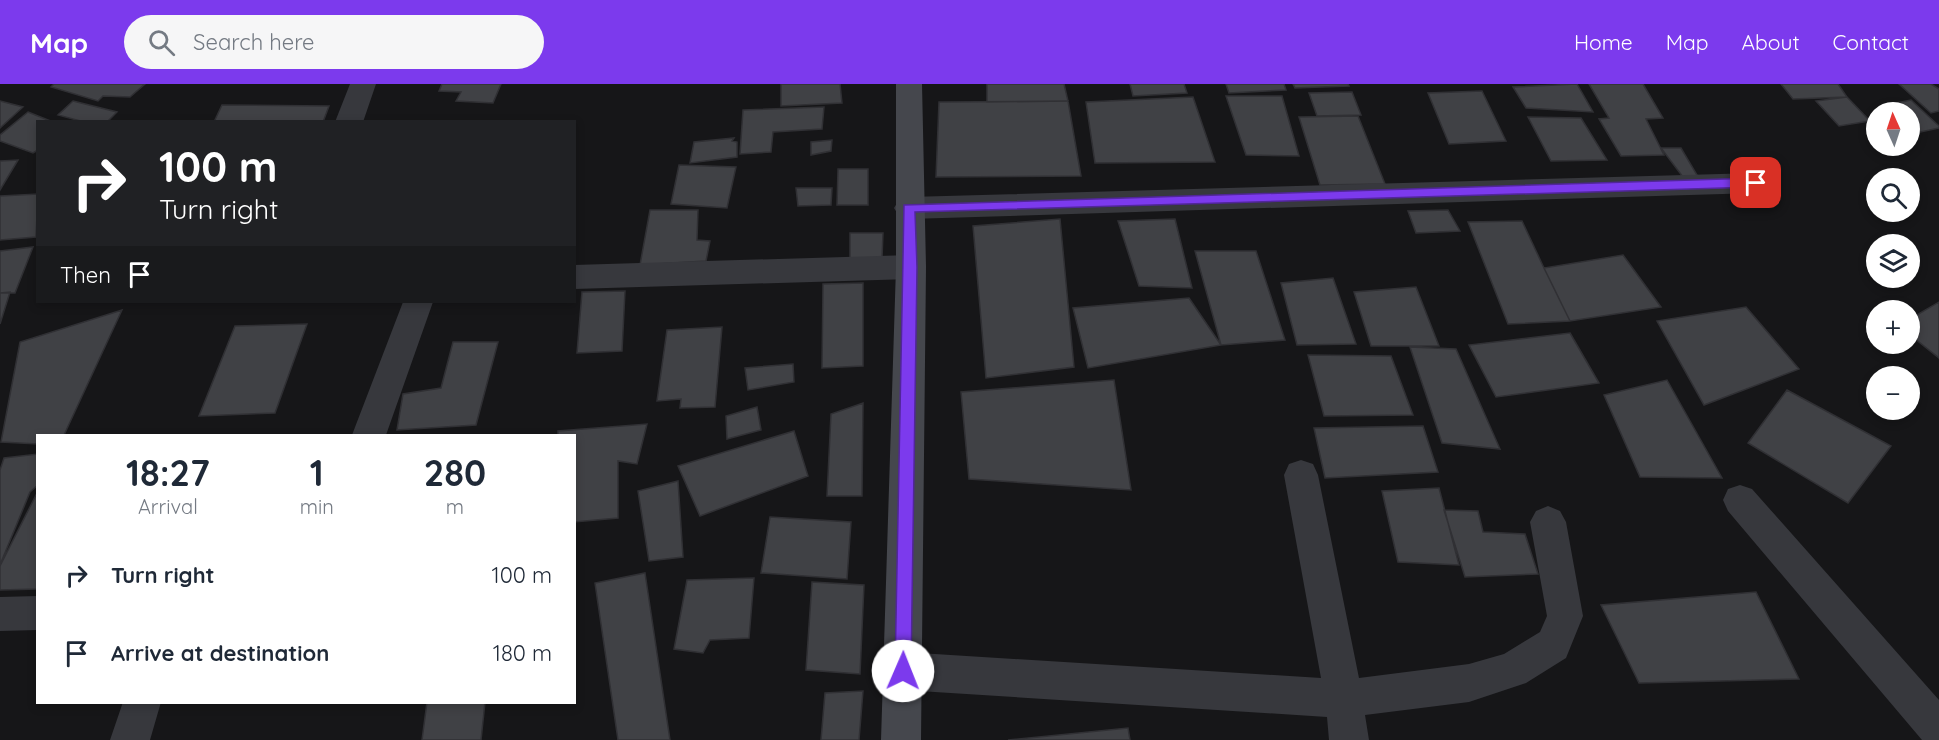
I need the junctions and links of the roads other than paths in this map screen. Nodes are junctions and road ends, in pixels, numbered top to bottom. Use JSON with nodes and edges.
{"nodes":[{"id":1,"x":363,"y":84,"type":"edge"},
{"id":2,"x":909,"y":84,"type":"edge"},
{"id":3,"x":350,"y":120,"type":"edge"},
{"id":4,"x":1756,"y":183,"type":"dead end"},
{"id":5,"x":909,"y":208,"type":"junction"},
{"id":6,"x":910,"y":267,"type":"junction"},
{"id":7,"x":576,"y":277,"type":"edge"},
{"id":8,"x":418,"y":303,"type":"edge"},
{"id":9,"x":369,"y":434,"type":"edge"},
{"id":10,"x":1300,"y":475,"type":"dead end"},
{"id":11,"x":1740,"y":500,"type":"dead end"},
{"id":12,"x":1548,"y":522,"type":"dead end"},
{"id":13,"x":36,"y":613,"type":"edge"},
{"id":14,"x":0,"y":614,"type":"edge"},
{"id":15,"x":903,"y":671,"type":"junction"},
{"id":16,"x":1344,"y":699,"type":"junction"},
{"id":17,"x":141,"y":704,"type":"edge"},
{"id":18,"x":1939,"y":730,"type":"edge"},
{"id":19,"x":130,"y":740,"type":"edge"},
{"id":20,"x":901,"y":740,"type":"edge"},
{"id":21,"x":1349,"y":740,"type":"edge"}],
"edges":[{"from":1,"to":3,"type":"street"},
{"from":2,"to":5,"type":"main road"},
{"from":4,"to":5,"type":"street"},
{"from":5,"to":6,"type":"main road"},
{"from":6,"to":7,"type":"street"},
{"from":6,"to":15,"type":"main road"},
{"from":8,"to":9,"type":"street"},
{"from":10,"to":16,"type":"street"},
{"from":11,"to":18,"type":"street"},
{"from":12,"to":16,"type":"street"},
{"from":13,"to":14,"type":"street"},
{"from":15,"to":16,"type":"street"},
{"from":15,"to":20,"type":"main road"},
{"from":16,"to":21,"type":"street"},
{"from":17,"to":19,"type":"street"}]}
